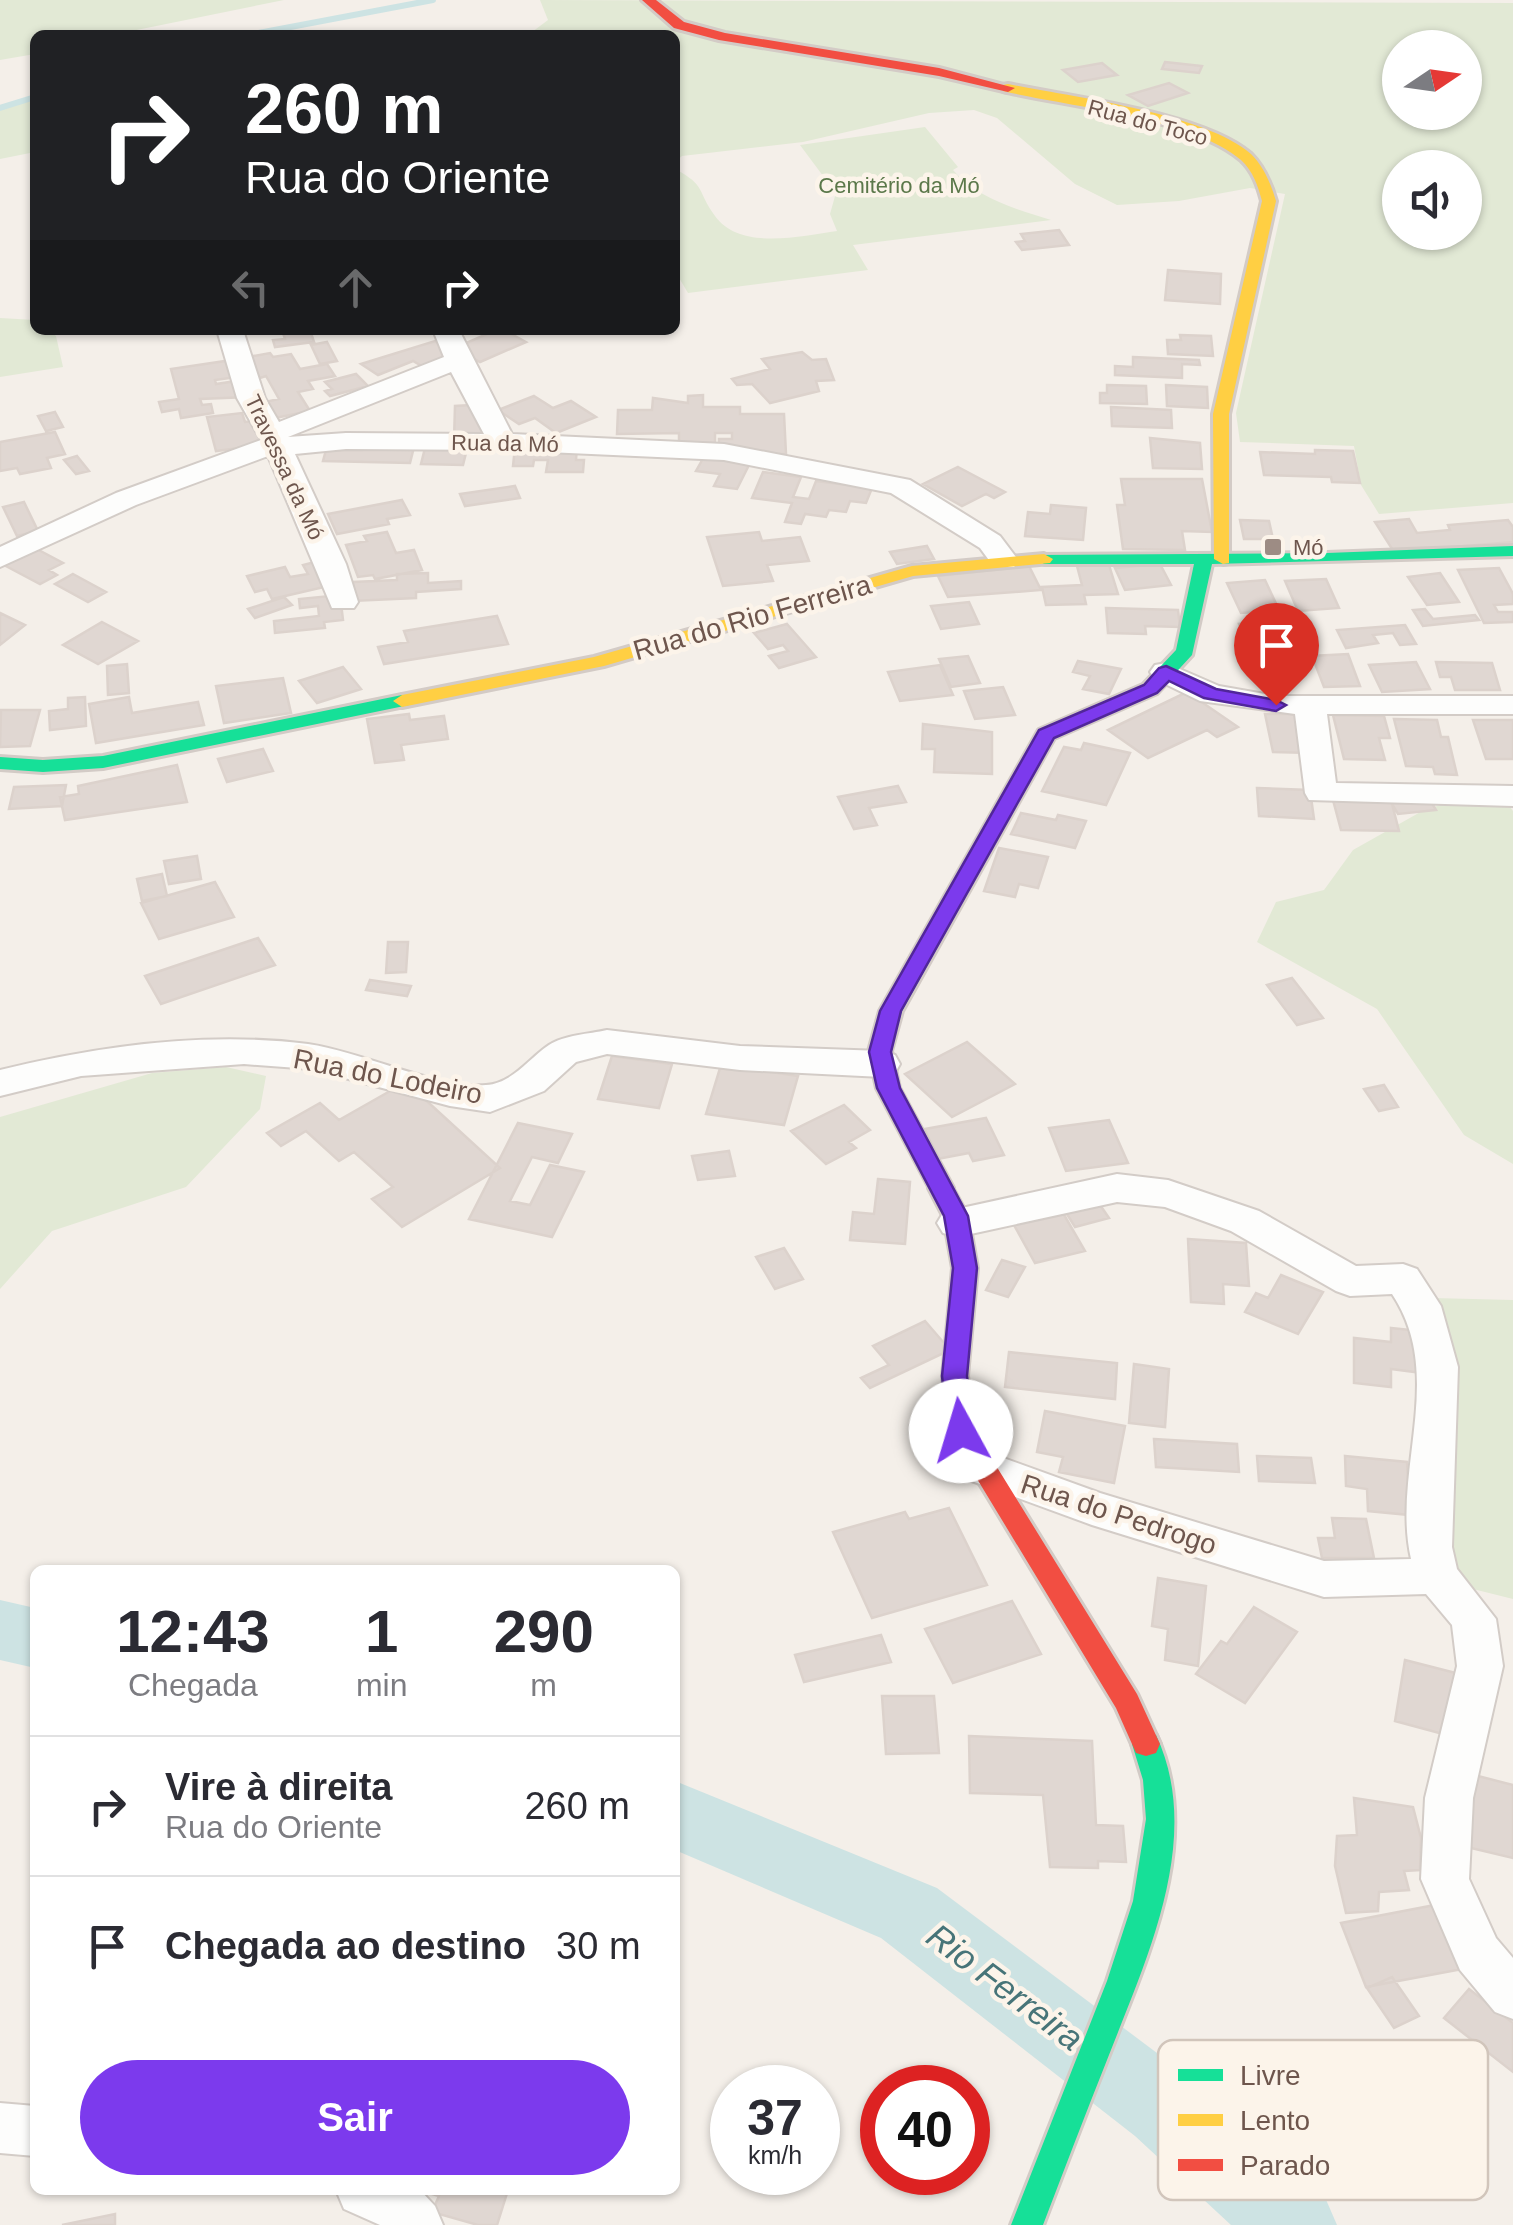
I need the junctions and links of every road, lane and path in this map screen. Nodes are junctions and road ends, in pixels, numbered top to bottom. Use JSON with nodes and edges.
{"nodes":[{"id":1,"x":648,"y":0,"type":"edge"},
{"id":2,"x":231,"y":335,"type":"edge"},
{"id":3,"x":448,"y":335,"type":"edge"},
{"id":4,"x":456,"y":361,"type":"junction"},
{"id":5,"x":274,"y":440,"type":"junction"},
{"id":6,"x":502,"y":442,"type":"junction"},
{"id":7,"x":1513,"y":550,"type":"edge"},
{"id":8,"x":0,"y":558,"type":"edge"},
{"id":9,"x":1214,"y":559,"type":"junction"},
{"id":10,"x":1004,"y":561,"type":"junction"},
{"id":11,"x":343,"y":602,"type":"dead end"},
{"id":12,"x":1166,"y":672,"type":"junction"},
{"id":13,"x":1513,"y":704,"type":"edge"},
{"id":14,"x":1310,"y":705,"type":"junction"},
{"id":15,"x":0,"y":763,"type":"edge"},
{"id":16,"x":1513,"y":796,"type":"edge"},
{"id":17,"x":882,"y":1064,"type":"junction"},
{"id":18,"x":0,"y":1083,"type":"edge"},
{"id":19,"x":958,"y":1223,"type":"junction"},
{"id":20,"x":984,"y":1468,"type":"junction"},
{"id":21,"x":1437,"y":1576,"type":"junction"},
{"id":22,"x":1513,"y":1995,"type":"edge"},
{"id":23,"x":0,"y":2128,"type":"edge"},
{"id":24,"x":30,"y":2131,"type":"edge"},
{"id":25,"x":380,"y":2195,"type":"edge"},
{"id":26,"x":1028,"y":2222,"type":"edge"},
{"id":27,"x":416,"y":2225,"type":"edge"}],
"edges":[{"from":1,"to":9,"type":"street","name":"Rua do Toco"},
{"from":2,"to":5,"type":"street","name":"Travessa da Mó"},
{"from":3,"to":4,"type":"street"},
{"from":4,"to":5,"type":"street"},
{"from":4,"to":6,"type":"street"},
{"from":5,"to":6,"type":"street","name":"Rua da Mó"},
{"from":5,"to":8,"type":"street","name":"Rua da Mó"},
{"from":5,"to":11,"type":"street","name":"Travessa da Mó"},
{"from":6,"to":10,"type":"street","name":"Rua da Mó"},
{"from":7,"to":9,"type":"street","name":"Rua do Rio Ferreira"},
{"from":9,"to":10,"type":"street","name":"Rua do Rio Ferreira"},
{"from":9,"to":12,"type":"street"},
{"from":10,"to":15,"type":"street","name":"Rua do Rio Ferreira"},
{"from":12,"to":14,"type":"street"},
{"from":12,"to":17,"type":"street"},
{"from":13,"to":14,"type":"street"},
{"from":14,"to":16,"type":"street"},
{"from":17,"to":18,"type":"street","name":"Rua do Lodeiro"},
{"from":17,"to":19,"type":"street"},
{"from":19,"to":20,"type":"street"},
{"from":19,"to":21,"type":"street"},
{"from":20,"to":21,"type":"street","name":"Rua do Pedrogo"},
{"from":20,"to":26,"type":"street"},
{"from":21,"to":22,"type":"street"},
{"from":23,"to":24,"type":"street"},
{"from":25,"to":27,"type":"street"}]}
